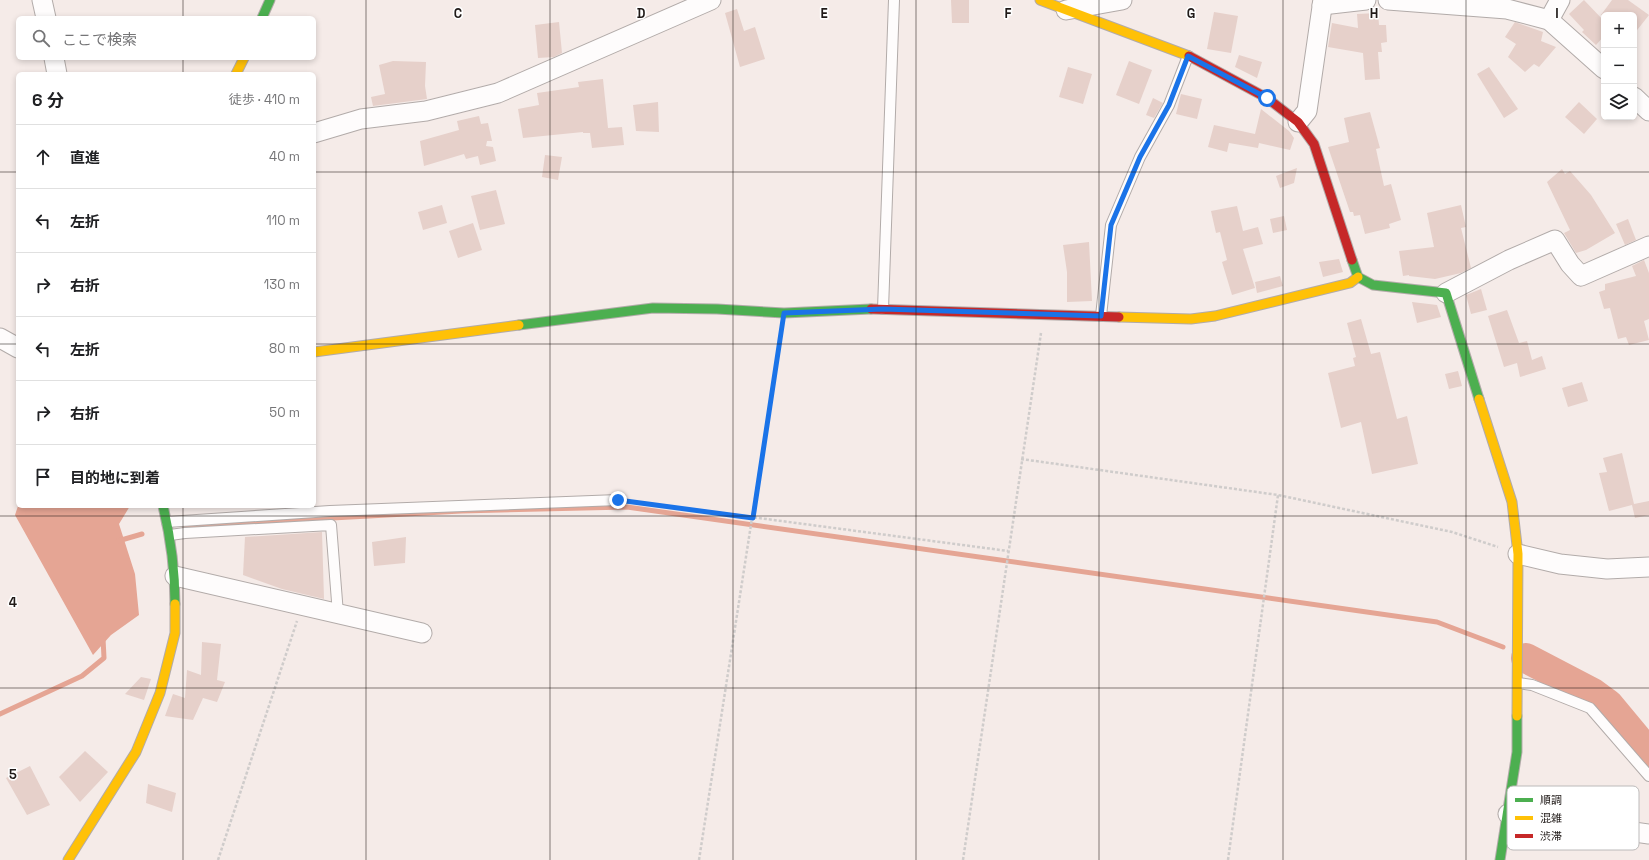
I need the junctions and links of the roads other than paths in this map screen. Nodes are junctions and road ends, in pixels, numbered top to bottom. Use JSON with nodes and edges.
{"nodes":[{"id":1,"x":42,"y":0,"type":"edge"},
{"id":2,"x":270,"y":0,"type":"edge"},
{"id":3,"x":711,"y":0,"type":"edge"},
{"id":4,"x":894,"y":0,"type":"edge"},
{"id":5,"x":1040,"y":0,"type":"edge"},
{"id":6,"x":1122,"y":0,"type":"edge"},
{"id":7,"x":1366,"y":0,"type":"edge"},
{"id":8,"x":1388,"y":0,"type":"edge"},
{"id":9,"x":1560,"y":0,"type":"edge"},
{"id":10,"x":1322,"y":2,"type":"edge"},
{"id":11,"x":1066,"y":10,"type":"junction"},
{"id":12,"x":46,"y":16,"type":"edge"},
{"id":13,"x":263,"y":16,"type":"edge"},
{"id":14,"x":1549,"y":20,"type":"junction"},
{"id":15,"x":1188,"y":56,"type":"junction"},
{"id":16,"x":54,"y":60,"type":"edge"},
{"id":17,"x":243,"y":60,"type":"edge"},
{"id":18,"x":1601,"y":66,"type":"edge"},
{"id":19,"x":57,"y":72,"type":"edge"},
{"id":20,"x":237,"y":72,"type":"edge"},
{"id":21,"x":1637,"y":100,"type":"edge"},
{"id":22,"x":1649,"y":111,"type":"edge"},
{"id":23,"x":1298,"y":122,"type":"junction"},
{"id":24,"x":316,"y":132,"type":"edge"},
{"id":25,"x":1649,"y":246,"type":"edge"},
{"id":26,"x":1358,"y":277,"type":"junction"},
{"id":27,"x":1446,"y":293,"type":"junction"},
{"id":28,"x":883,"y":309,"type":"junction"},
{"id":29,"x":1101,"y":316,"type":"junction"},
{"id":30,"x":0,"y":338,"type":"edge"},
{"id":31,"x":16,"y":347,"type":"edge"},
{"id":32,"x":316,"y":352,"type":"edge"},
{"id":33,"x":618,"y":500,"type":"road end"},
{"id":34,"x":164,"y":508,"type":"edge"},
{"id":35,"x":167,"y":522,"type":"junction"},
{"id":36,"x":170,"y":535,"type":"junction"},
{"id":37,"x":1518,"y":554,"type":"junction"},
{"id":38,"x":1649,"y":567,"type":"edge"},
{"id":39,"x":175,"y":576,"type":"junction"},
{"id":40,"x":338,"y":614,"type":"junction"},
{"id":41,"x":422,"y":633,"type":"dead end"},
{"id":42,"x":1518,"y":683,"type":"junction"},
{"id":43,"x":1649,"y":776,"type":"edge"},
{"id":44,"x":1512,"y":786,"type":"edge"},
{"id":45,"x":1507,"y":820,"type":"edge"},
{"id":46,"x":1639,"y":833,"type":"edge"},
{"id":47,"x":1649,"y":834,"type":"edge"},
{"id":48,"x":68,"y":860,"type":"edge"},
{"id":49,"x":1500,"y":860,"type":"edge"}],
"edges":[{"from":1,"to":12,"type":"street"},
{"from":2,"to":13,"type":"street"},
{"from":3,"to":24,"type":"street"},
{"from":4,"to":28,"type":"lane"},
{"from":5,"to":11,"type":"street"},
{"from":6,"to":11,"type":"street"},
{"from":7,"to":10,"type":"street"},
{"from":8,"to":14,"type":"street"},
{"from":9,"to":14,"type":"street"},
{"from":10,"to":23,"type":"street"},
{"from":11,"to":15,"type":"street"},
{"from":14,"to":18,"type":"street"},
{"from":15,"to":23,"type":"street"},
{"from":15,"to":29,"type":"lane"},
{"from":16,"to":19,"type":"street"},
{"from":17,"to":20,"type":"street"},
{"from":21,"to":22,"type":"street"},
{"from":23,"to":26,"type":"street"},
{"from":25,"to":27,"type":"street"},
{"from":26,"to":27,"type":"street"},
{"from":26,"to":29,"type":"street"},
{"from":27,"to":37,"type":"street"},
{"from":28,"to":29,"type":"street"},
{"from":28,"to":32,"type":"street"},
{"from":30,"to":31,"type":"street"},
{"from":33,"to":35,"type":"lane"},
{"from":34,"to":35,"type":"street"},
{"from":35,"to":36,"type":"street"},
{"from":36,"to":39,"type":"street"},
{"from":36,"to":40,"type":"lane"},
{"from":37,"to":38,"type":"street"},
{"from":37,"to":42,"type":"street"},
{"from":39,"to":40,"type":"street"},
{"from":39,"to":48,"type":"street"},
{"from":40,"to":41,"type":"street"},
{"from":42,"to":43,"type":"lane"},
{"from":42,"to":44,"type":"street"},
{"from":45,"to":49,"type":"street"},
{"from":46,"to":47,"type":"street"}]}
